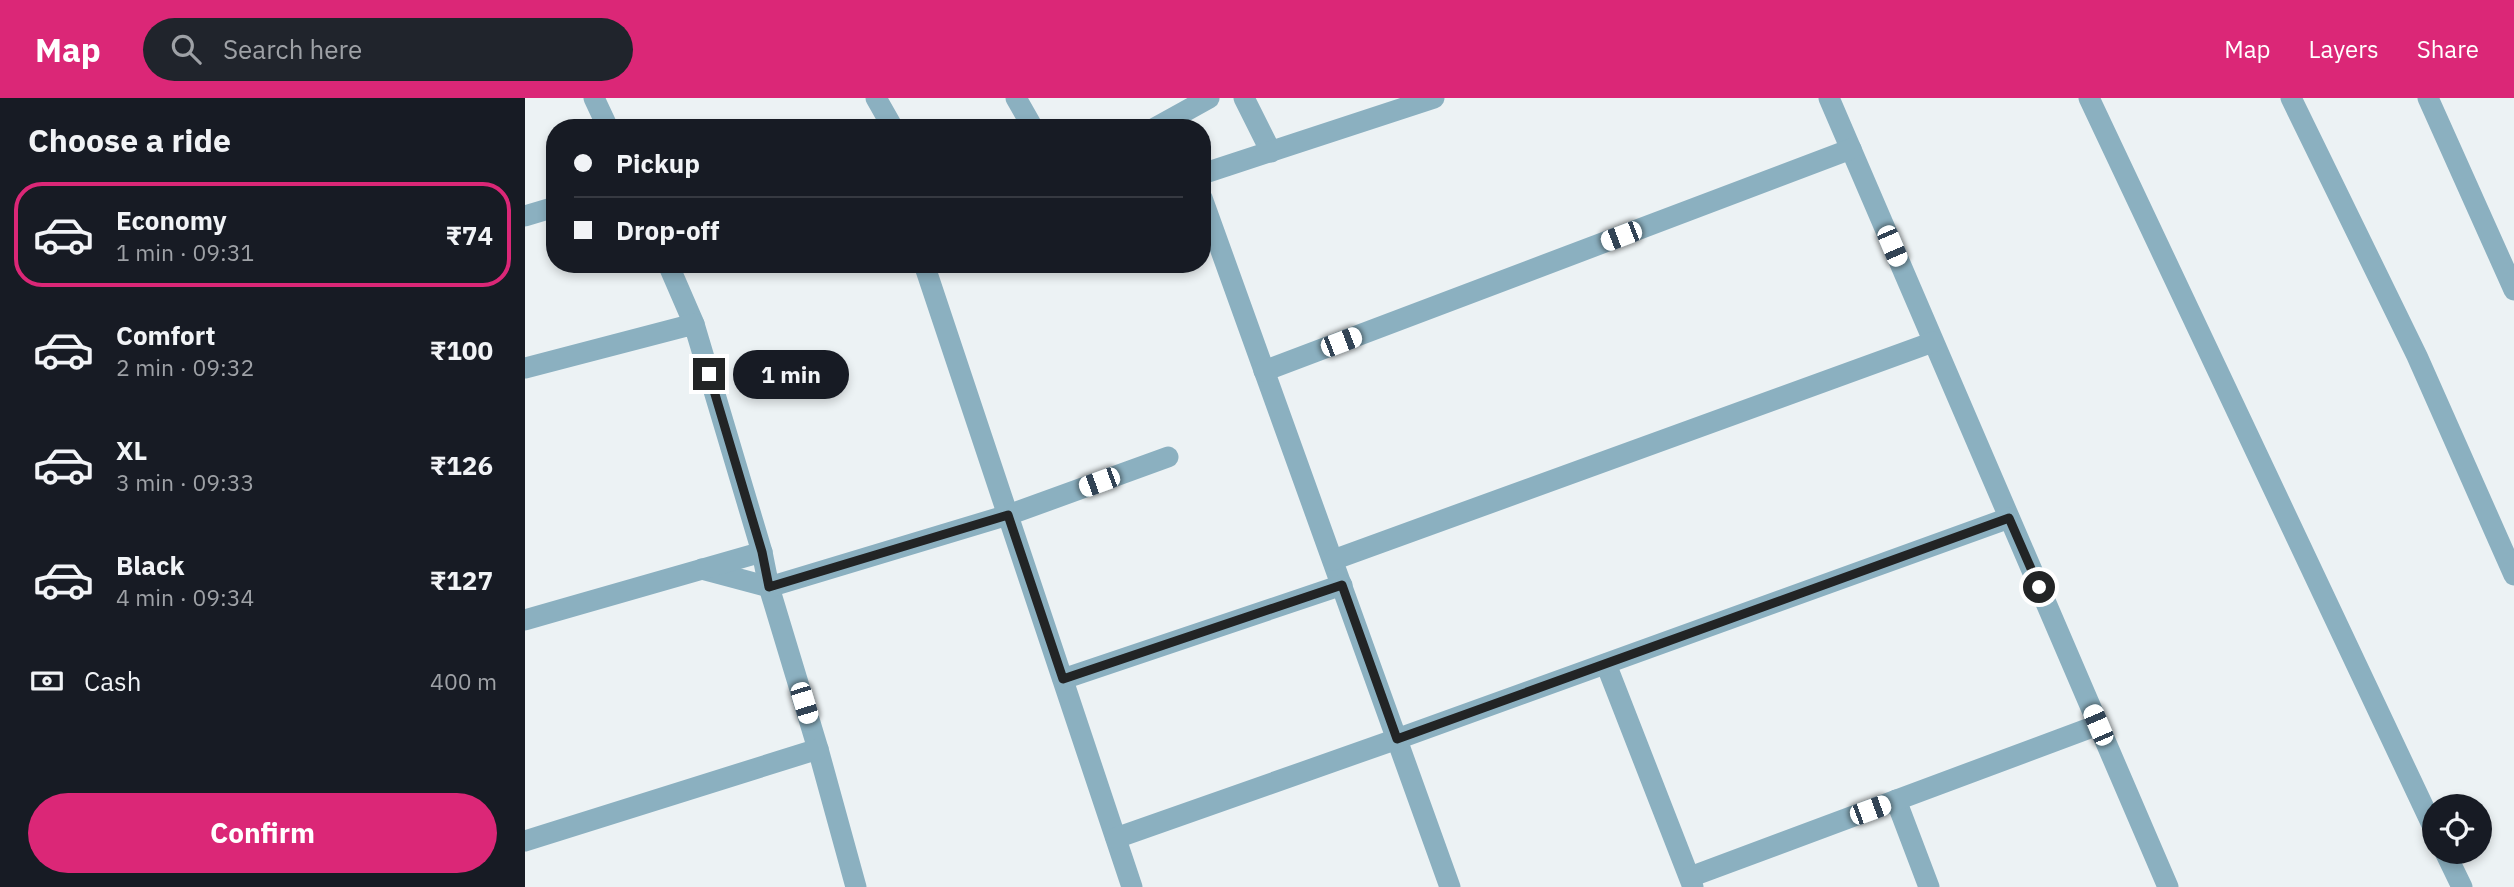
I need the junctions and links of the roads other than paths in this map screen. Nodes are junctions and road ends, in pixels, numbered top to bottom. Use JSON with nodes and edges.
{"nodes":[{"id":1,"x":594,"y":98,"type":"edge"},
{"id":2,"x":876,"y":98,"type":"edge"},
{"id":3,"x":1016,"y":98,"type":"edge"},
{"id":4,"x":1209,"y":98,"type":"edge"},
{"id":5,"x":1244,"y":98,"type":"edge"},
{"id":6,"x":1434,"y":98,"type":"edge"},
{"id":7,"x":1829,"y":98,"type":"edge"},
{"id":8,"x":2089,"y":98,"type":"edge"},
{"id":9,"x":2291,"y":98,"type":"edge"},
{"id":10,"x":2428,"y":98,"type":"edge"},
{"id":11,"x":604,"y":119,"type":"edge"},
{"id":12,"x":888,"y":119,"type":"edge"},
{"id":13,"x":1028,"y":119,"type":"edge"},
{"id":14,"x":1171,"y":119,"type":"edge"},
{"id":15,"x":1851,"y":149,"type":"junction"},
{"id":16,"x":1271,"y":152,"type":"junction"},
{"id":17,"x":1211,"y":171,"type":"edge"},
{"id":18,"x":546,"y":210,"type":"edge"},
{"id":19,"x":525,"y":216,"type":"edge"},
{"id":20,"x":1211,"y":223,"type":"edge"},
{"id":21,"x":672,"y":273,"type":"edge"},
{"id":22,"x":927,"y":273,"type":"edge"},
{"id":23,"x":2514,"y":290,"type":"edge"},
{"id":24,"x":694,"y":324,"type":"junction"},
{"id":25,"x":1933,"y":342,"type":"junction"},
{"id":26,"x":525,"y":368,"type":"edge"},
{"id":27,"x":1264,"y":371,"type":"junction"},
{"id":28,"x":1168,"y":457,"type":"dead end"},
{"id":29,"x":1008,"y":515,"type":"junction"},
{"id":30,"x":2009,"y":518,"type":"junction"},
{"id":31,"x":762,"y":552,"type":"junction"},
{"id":32,"x":1333,"y":560,"type":"junction"},
{"id":33,"x":702,"y":569,"type":"junction"},
{"id":34,"x":2514,"y":575,"type":"edge"},
{"id":35,"x":1342,"y":585,"type":"junction"},
{"id":36,"x":769,"y":587,"type":"junction"},
{"id":37,"x":525,"y":620,"type":"edge"},
{"id":38,"x":1606,"y":664,"type":"junction"},
{"id":39,"x":1063,"y":679,"type":"junction"},
{"id":40,"x":2098,"y":725,"type":"junction"},
{"id":41,"x":1397,"y":739,"type":"junction"},
{"id":42,"x":818,"y":749,"type":"junction"},
{"id":43,"x":1896,"y":800,"type":"junction"},
{"id":44,"x":2422,"y":804,"type":"edge"},
{"id":45,"x":1116,"y":838,"type":"junction"},
{"id":46,"x":525,"y":841,"type":"edge"},
{"id":47,"x":2451,"y":864,"type":"edge"},
{"id":48,"x":1691,"y":882,"type":"edge"},
{"id":49,"x":856,"y":887,"type":"edge"},
{"id":50,"x":1132,"y":887,"type":"edge"},
{"id":51,"x":1450,"y":887,"type":"edge"},
{"id":52,"x":1929,"y":887,"type":"edge"},
{"id":53,"x":2168,"y":887,"type":"edge"},
{"id":54,"x":2462,"y":887,"type":"edge"}],
"edges":[{"from":1,"to":11,"type":"street"},
{"from":2,"to":12,"type":"street"},
{"from":3,"to":13,"type":"street"},
{"from":4,"to":14,"type":"street"},
{"from":5,"to":16,"type":"street"},
{"from":6,"to":16,"type":"street"},
{"from":7,"to":15,"type":"street"},
{"from":8,"to":44,"type":"street"},
{"from":9,"to":34,"type":"street"},
{"from":10,"to":23,"type":"street"},
{"from":15,"to":25,"type":"street"},
{"from":15,"to":27,"type":"street"},
{"from":16,"to":17,"type":"street"},
{"from":18,"to":19,"type":"street"},
{"from":20,"to":27,"type":"street"},
{"from":21,"to":24,"type":"street"},
{"from":22,"to":29,"type":"street"},
{"from":24,"to":26,"type":"street"},
{"from":24,"to":31,"type":"street"},
{"from":25,"to":30,"type":"street"},
{"from":25,"to":32,"type":"street"},
{"from":27,"to":32,"type":"street"},
{"from":28,"to":29,"type":"street"},
{"from":29,"to":36,"type":"street"},
{"from":29,"to":39,"type":"street"},
{"from":30,"to":38,"type":"street"},
{"from":30,"to":40,"type":"street"},
{"from":31,"to":33,"type":"street"},
{"from":31,"to":36,"type":"street"},
{"from":32,"to":35,"type":"street"},
{"from":33,"to":36,"type":"street"},
{"from":33,"to":37,"type":"street"},
{"from":35,"to":39,"type":"street"},
{"from":35,"to":41,"type":"street"},
{"from":36,"to":42,"type":"street"},
{"from":38,"to":41,"type":"street"},
{"from":38,"to":48,"type":"street"},
{"from":39,"to":45,"type":"street"},
{"from":40,"to":43,"type":"street"},
{"from":40,"to":53,"type":"street"},
{"from":41,"to":45,"type":"street"},
{"from":41,"to":51,"type":"street"},
{"from":42,"to":46,"type":"street"},
{"from":42,"to":49,"type":"street"},
{"from":43,"to":48,"type":"street"},
{"from":43,"to":52,"type":"street"},
{"from":45,"to":50,"type":"street"},
{"from":47,"to":54,"type":"street"}]}
